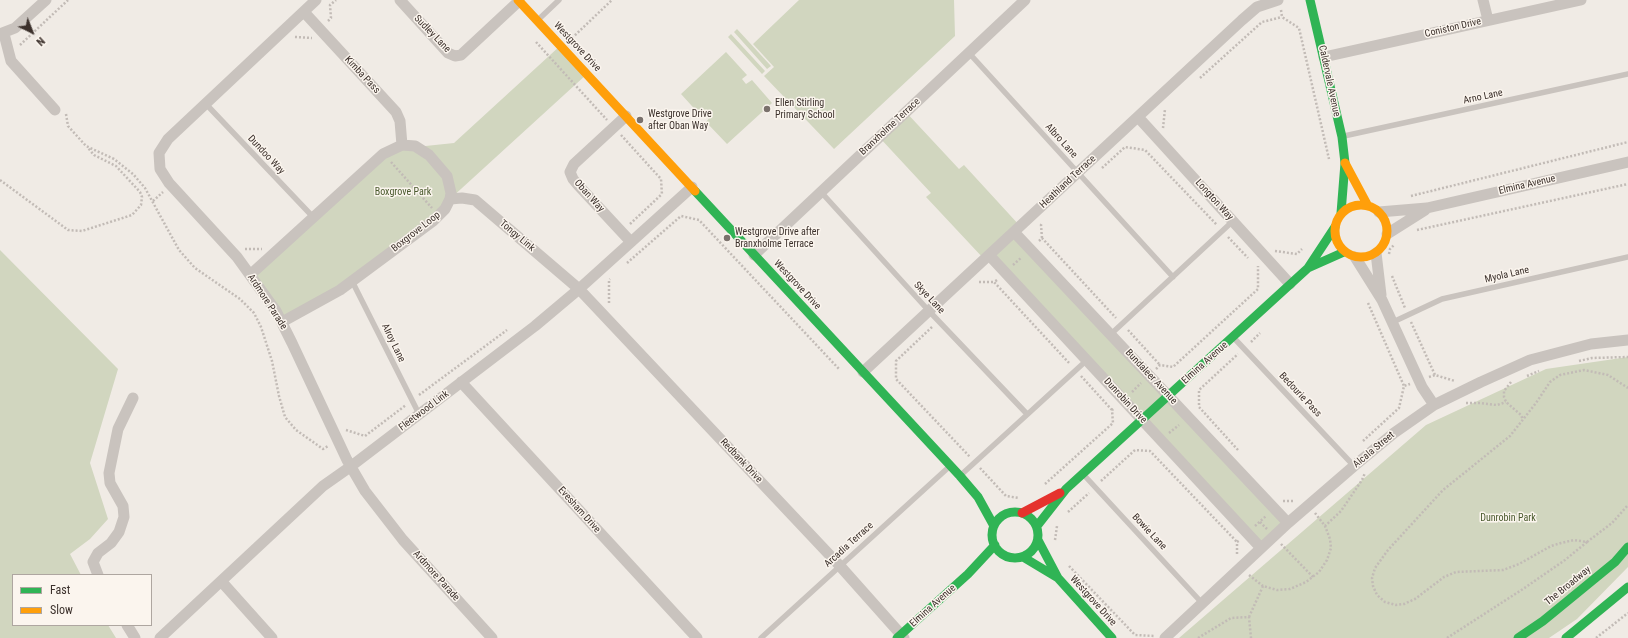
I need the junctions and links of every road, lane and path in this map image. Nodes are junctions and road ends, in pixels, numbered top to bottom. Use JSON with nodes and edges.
{"nodes":[{"id":1,"x":46,"y":0,"type":"edge"},
{"id":2,"x":68,"y":0,"type":"edge"},
{"id":3,"x":316,"y":0,"type":"edge"},
{"id":4,"x":336,"y":0,"type":"edge"},
{"id":5,"x":400,"y":0,"type":"edge"},
{"id":6,"x":559,"y":0,"type":"edge"},
{"id":7,"x":612,"y":0,"type":"edge"},
{"id":8,"x":1025,"y":0,"type":"edge"},
{"id":9,"x":1278,"y":0,"type":"edge"},
{"id":10,"x":1310,"y":0,"type":"edge"},
{"id":11,"x":1483,"y":0,"type":"edge"},
{"id":12,"x":1581,"y":0,"type":"edge"},
{"id":13,"x":519,"y":1,"type":"edge"},
{"id":14,"x":304,"y":12,"type":"junction"},
{"id":15,"x":1282,"y":17,"type":"dead end"},
{"id":16,"x":537,"y":20,"type":"junction"},
{"id":17,"x":1488,"y":20,"type":"junction"},
{"id":18,"x":320,"y":29,"type":"junction"},
{"id":19,"x":2,"y":34,"type":"edge"},
{"id":20,"x":534,"y":41,"type":"dead end"},
{"id":21,"x":289,"y":42,"type":"dead end"},
{"id":22,"x":562,"y":47,"type":"junction"},
{"id":23,"x":18,"y":48,"type":"dead end"},
{"id":24,"x":969,"y":53,"type":"junction"},
{"id":25,"x":1324,"y":57,"type":"junction"},
{"id":26,"x":1628,"y":74,"type":"edge"},
{"id":27,"x":1198,"y":79,"type":"dead end"},
{"id":28,"x":205,"y":103,"type":"junction"},
{"id":29,"x":1169,"y":105,"type":"dead end"},
{"id":30,"x":60,"y":111,"type":"joint"},
{"id":31,"x":626,"y":116,"type":"junction"},
{"id":32,"x":1138,"y":117,"type":"junction"},
{"id":33,"x":613,"y":127,"type":"junction"},
{"id":34,"x":1163,"y":130,"type":"dead end"},
{"id":35,"x":1342,"y":137,"type":"junction"},
{"id":36,"x":1628,"y":142,"type":"edge"},
{"id":37,"x":402,"y":145,"type":"junction"},
{"id":38,"x":87,"y":147,"type":"junction"},
{"id":39,"x":383,"y":154,"type":"junction"},
{"id":40,"x":1628,"y":162,"type":"edge"},
{"id":41,"x":1345,"y":163,"type":"junction"},
{"id":42,"x":1078,"y":173,"type":"junction"},
{"id":43,"x":0,"y":180,"type":"edge"},
{"id":44,"x":1087,"y":182,"type":"junction"},
{"id":45,"x":1628,"y":184,"type":"edge"},
{"id":46,"x":692,"y":187,"type":"junction"},
{"id":47,"x":821,"y":192,"type":"junction"},
{"id":48,"x":1406,"y":198,"type":"dead end"},
{"id":49,"x":450,"y":199,"type":"junction"},
{"id":50,"x":1368,"y":206,"type":"junction"},
{"id":51,"x":1427,"y":208,"type":"junction"},
{"id":52,"x":1379,"y":212,"type":"junction"},
{"id":53,"x":1342,"y":213,"type":"junction"},
{"id":54,"x":439,"y":215,"type":"junction"},
{"id":55,"x":314,"y":218,"type":"junction"},
{"id":56,"x":1047,"y":220,"type":"dead end"},
{"id":57,"x":1233,"y":221,"type":"junction"},
{"id":58,"x":1335,"y":227,"type":"junction"},
{"id":59,"x":1414,"y":230,"type":"dead end"},
{"id":60,"x":1222,"y":231,"type":"junction"},
{"id":61,"x":622,"y":232,"type":"junction"},
{"id":62,"x":1014,"y":232,"type":"junction"},
{"id":63,"x":1387,"y":234,"type":"junction"},
{"id":64,"x":1042,"y":238,"type":"junction"},
{"id":65,"x":1398,"y":241,"type":"dead end"},
{"id":66,"x":631,"y":242,"type":"junction"},
{"id":67,"x":241,"y":249,"type":"dead end"},
{"id":68,"x":264,"y":249,"type":"dead end"},
{"id":69,"x":1031,"y":249,"type":"junction"},
{"id":70,"x":1344,"y":252,"type":"junction"},
{"id":71,"x":1376,"y":253,"type":"junction"},
{"id":72,"x":754,"y":255,"type":"junction"},
{"id":73,"x":989,"y":255,"type":"junction"},
{"id":74,"x":1388,"y":256,"type":"dead end"},
{"id":75,"x":1354,"y":257,"type":"junction"},
{"id":76,"x":1628,"y":257,"type":"edge"},
{"id":77,"x":625,"y":265,"type":"dead end"},
{"id":78,"x":1257,"y":267,"type":"dead end"},
{"id":79,"x":1308,"y":268,"type":"junction"},
{"id":80,"x":1390,"y":271,"type":"dead end"},
{"id":81,"x":1005,"y":272,"type":"junction"},
{"id":82,"x":250,"y":275,"type":"junction"},
{"id":83,"x":614,"y":275,"type":"dead end"},
{"id":84,"x":1173,"y":277,"type":"junction"},
{"id":85,"x":352,"y":281,"type":"junction"},
{"id":86,"x":994,"y":282,"type":"junction"},
{"id":87,"x":1290,"y":284,"type":"junction"},
{"id":88,"x":975,"y":286,"type":"dead end"},
{"id":89,"x":578,"y":289,"type":"junction"},
{"id":90,"x":1365,"y":296,"type":"dead end"},
{"id":91,"x":1382,"y":300,"type":"junction"},
{"id":92,"x":929,"y":311,"type":"junction"},
{"id":93,"x":600,"y":312,"type":"junction"},
{"id":94,"x":1408,"y":315,"type":"junction"},
{"id":95,"x":938,"y":321,"type":"junction"},
{"id":96,"x":282,"y":322,"type":"junction"},
{"id":97,"x":1393,"y":322,"type":"junction"},
{"id":98,"x":1122,"y":324,"type":"junction"},
{"id":99,"x":511,"y":327,"type":"dead end"},
{"id":100,"x":1261,"y":333,"type":"dead end"},
{"id":101,"x":1111,"y":334,"type":"junction"},
{"id":102,"x":1233,"y":337,"type":"junction"},
{"id":103,"x":1628,"y":340,"type":"edge"},
{"id":104,"x":1244,"y":348,"type":"junction"},
{"id":105,"x":1628,"y":357,"type":"edge"},
{"id":106,"x":1086,"y":360,"type":"junction"},
{"id":107,"x":1576,"y":362,"type":"dead end"},
{"id":108,"x":1160,"y":365,"type":"dead end"},
{"id":109,"x":1546,"y":369,"type":"dead end"},
{"id":110,"x":1075,"y":370,"type":"junction"},
{"id":111,"x":841,"y":371,"type":"dead end"},
{"id":112,"x":863,"y":372,"type":"junction"},
{"id":113,"x":1435,"y":375,"type":"dead end"},
{"id":114,"x":1525,"y":377,"type":"dead end"},
{"id":115,"x":1518,"y":379,"type":"dead end"},
{"id":116,"x":461,"y":382,"type":"junction"},
{"id":117,"x":1404,"y":386,"type":"dead end"},
{"id":118,"x":1628,"y":388,"type":"edge"},
{"id":119,"x":1168,"y":396,"type":"junction"},
{"id":120,"x":133,"y":398,"type":"dead end"},
{"id":121,"x":412,"y":401,"type":"junction"},
{"id":122,"x":1506,"y":402,"type":"junction"},
{"id":123,"x":1465,"y":403,"type":"dead end"},
{"id":124,"x":1434,"y":406,"type":"junction"},
{"id":125,"x":1198,"y":407,"type":"junction"},
{"id":126,"x":1112,"y":410,"type":"dead end"},
{"id":127,"x":419,"y":414,"type":"junction"},
{"id":128,"x":1027,"y":414,"type":"junction"},
{"id":129,"x":1188,"y":416,"type":"junction"},
{"id":130,"x":1142,"y":420,"type":"junction"},
{"id":131,"x":1523,"y":420,"type":"junction"},
{"id":132,"x":336,"y":436,"type":"junction"},
{"id":133,"x":1162,"y":440,"type":"junction"},
{"id":134,"x":1241,"y":454,"type":"dead end"},
{"id":135,"x":975,"y":462,"type":"junction"},
{"id":136,"x":950,"y":466,"type":"junction"},
{"id":137,"x":1354,"y":466,"type":"junction"},
{"id":138,"x":350,"y":467,"type":"junction"},
{"id":139,"x":1366,"y":470,"type":"dead end"},
{"id":140,"x":1083,"y":474,"type":"junction"},
{"id":141,"x":960,"y":476,"type":"junction"},
{"id":142,"x":1095,"y":487,"type":"junction"},
{"id":143,"x":1066,"y":489,"type":"junction"},
{"id":144,"x":1278,"y":494,"type":"dead end"},
{"id":145,"x":978,"y":497,"type":"junction"},
{"id":146,"x":1023,"y":499,"type":"dead end"},
{"id":147,"x":1284,"y":500,"type":"dead end"},
{"id":148,"x":1628,"y":505,"type":"edge"},
{"id":149,"x":1308,"y":506,"type":"junction"},
{"id":150,"x":1009,"y":513,"type":"junction"},
{"id":151,"x":1022,"y":513,"type":"junction"},
{"id":152,"x":1063,"y":517,"type":"dead end"},
{"id":153,"x":1260,"y":522,"type":"dead end"},
{"id":154,"x":1288,"y":523,"type":"junction"},
{"id":155,"x":994,"y":526,"type":"junction"},
{"id":156,"x":1037,"y":526,"type":"junction"},
{"id":157,"x":1325,"y":526,"type":"junction"},
{"id":158,"x":1274,"y":536,"type":"junction"},
{"id":159,"x":1038,"y":540,"type":"junction"},
{"id":160,"x":1237,"y":542,"type":"dead end"},
{"id":161,"x":1587,"y":542,"type":"junction"},
{"id":162,"x":995,"y":545,"type":"junction"},
{"id":163,"x":1628,"y":547,"type":"edge"},
{"id":164,"x":1261,"y":548,"type":"junction"},
{"id":165,"x":1004,"y":555,"type":"junction"},
{"id":166,"x":1024,"y":557,"type":"junction"},
{"id":167,"x":840,"y":566,"type":"junction"},
{"id":168,"x":98,"y":574,"type":"edge"},
{"id":169,"x":968,"y":574,"type":"junction"},
{"id":170,"x":1313,"y":577,"type":"junction"},
{"id":171,"x":1058,"y":578,"type":"junction"},
{"id":172,"x":221,"y":580,"type":"junction"},
{"id":173,"x":1628,"y":587,"type":"edge"},
{"id":174,"x":1202,"y":603,"type":"junction"},
{"id":175,"x":1628,"y":613,"type":"edge"},
{"id":176,"x":1249,"y":617,"type":"junction"},
{"id":177,"x":128,"y":626,"type":"edge"},
{"id":178,"x":901,"y":637,"type":"edge"},
{"id":179,"x":135,"y":638,"type":"edge"},
{"id":180,"x":160,"y":638,"type":"edge"},
{"id":181,"x":272,"y":638,"type":"edge"},
{"id":182,"x":492,"y":638,"type":"edge"},
{"id":183,"x":697,"y":638,"type":"edge"},
{"id":184,"x":761,"y":638,"type":"edge"},
{"id":185,"x":1112,"y":638,"type":"edge"},
{"id":186,"x":1165,"y":638,"type":"edge"},
{"id":187,"x":1198,"y":638,"type":"edge"},
{"id":188,"x":1251,"y":638,"type":"edge"},
{"id":189,"x":1447,"y":638,"type":"edge"},
{"id":190,"x":1518,"y":638,"type":"edge"},
{"id":191,"x":1566,"y":638,"type":"edge"},
{"id":192,"x":1596,"y":638,"type":"edge"}],
"edges":[{"from":1,"to":19,"type":"street"},
{"from":2,"to":23,"type":"path"},
{"from":3,"to":14,"type":"street","name":"Ardmore Parade"},
{"from":4,"to":18,"type":"path"},
{"from":5,"to":13,"type":"street","name":"Sudley Lane"},
{"from":6,"to":16,"type":"lane"},
{"from":7,"to":22,"type":"path"},
{"from":8,"to":24,"type":"street","name":"Branxholme Terrace"},
{"from":9,"to":32,"type":"street","name":"Heathland Terrace"},
{"from":10,"to":25,"type":"street","name":"Caldervale Avenue"},
{"from":11,"to":17,"type":"street"},
{"from":12,"to":17,"type":"street","name":"Coniston Drive"},
{"from":13,"to":16,"type":"street","name":"Westgrove Drive"},
{"from":14,"to":18,"type":"street","name":"Kimba Pass"},
{"from":14,"to":28,"type":"street","name":"Ardmore Parade"},
{"from":15,"to":27,"type":"path"},
{"from":16,"to":22,"type":"street","name":"Westgrove Drive"},
{"from":17,"to":25,"type":"street","name":"Coniston Drive"},
{"from":18,"to":21,"type":"path"},
{"from":18,"to":37,"type":"street","name":"Kimba Pass"},
{"from":19,"to":30,"type":"street"},
{"from":20,"to":33,"type":"path"},
{"from":22,"to":31,"type":"street","name":"Westgrove Drive"},
{"from":24,"to":42,"type":"lane","name":"Albro Lane"},
{"from":24,"to":47,"type":"street","name":"Branxholme Terrace"},
{"from":25,"to":35,"type":"street","name":"Caldervale Avenue"},
{"from":26,"to":35,"type":"lane","name":"Arno Lane"},
{"from":28,"to":55,"type":"lane","name":"Dundoo Way"},
{"from":28,"to":82,"type":"street","name":"Ardmore Parade"},
{"from":29,"to":34,"type":"path"},
{"from":30,"to":38,"type":"path"},
{"from":31,"to":33,"type":"street","name":"Oban Way"},
{"from":31,"to":46,"type":"street","name":"Westgrove Drive"},
{"from":32,"to":42,"type":"street","name":"Heathland Terrace"},
{"from":32,"to":57,"type":"street","name":"Longton Way"},
{"from":33,"to":61,"type":"path"},
{"from":33,"to":61,"type":"street","name":"Oban Way"},
{"from":35,"to":41,"type":"street","name":"Caldervale Avenue"},
{"from":36,"to":48,"type":"path"},
{"from":37,"to":39,"type":"street"},
{"from":37,"to":49,"type":"street"},
{"from":38,"to":43,"type":"path"},
{"from":38,"to":132,"type":"path"},
{"from":39,"to":54,"type":"path"},
{"from":39,"to":55,"type":"street"},
{"from":40,"to":51,"type":"street","name":"Elmina Avenue"},
{"from":41,"to":50,"type":"street","name":"Caldervale Avenue"},
{"from":41,"to":53,"type":"street","name":"Caldervale Avenue"},
{"from":42,"to":44,"type":"lane","name":"Albro Lane"},
{"from":42,"to":62,"type":"street","name":"Heathland Terrace"},
{"from":44,"to":60,"type":"path"},
{"from":44,"to":84,"type":"lane","name":"Albro Lane"},
{"from":45,"to":59,"type":"path"},
{"from":46,"to":66,"type":"street","name":"Fleetwood Link"},
{"from":46,"to":72,"type":"street","name":"Westgrove Drive"},
{"from":47,"to":72,"type":"street","name":"Branxholme Terrace"},
{"from":47,"to":92,"type":"lane","name":"Skye Lane"},
{"from":49,"to":54,"type":"street","name":"Boxgrove Loop"},
{"from":49,"to":89,"type":"street","name":"Tongy Link"},
{"from":50,"to":52,"type":"street"},
{"from":50,"to":53,"type":"street"},
{"from":51,"to":52,"type":"street","name":"Elmina Avenue"},
{"from":51,"to":63,"type":"street","name":"Elmina Avenue"},
{"from":52,"to":63,"type":"street"},
{"from":53,"to":58,"type":"street"},
{"from":54,"to":85,"type":"street","name":"Boxgrove Loop"},
{"from":55,"to":82,"type":"street"},
{"from":56,"to":64,"type":"path"},
{"from":57,"to":60,"type":"lane"},
{"from":57,"to":87,"type":"street","name":"Longton Way"},
{"from":58,"to":70,"type":"street"},
{"from":58,"to":79,"type":"street","name":"Elmina Avenue"},
{"from":60,"to":78,"type":"path"},
{"from":60,"to":84,"type":"lane"},
{"from":61,"to":66,"type":"street","name":"Oban Way"},
{"from":62,"to":69,"type":"street","name":"Bundaleer Avenue"},
{"from":62,"to":73,"type":"street","name":"Heathland Terrace"},
{"from":63,"to":71,"type":"street"},
{"from":64,"to":69,"type":"path"},
{"from":64,"to":98,"type":"path"},
{"from":65,"to":74,"type":"path"},
{"from":66,"to":89,"type":"street","name":"Fleetwood Link"},
{"from":67,"to":68,"type":"path"},
{"from":69,"to":81,"type":"path"},
{"from":69,"to":101,"type":"street","name":"Bundaleer Avenue"},
{"from":70,"to":75,"type":"street"},
{"from":70,"to":79,"type":"street","name":"Elmina Avenue"},
{"from":71,"to":75,"type":"street"},
{"from":71,"to":91,"type":"street"},
{"from":72,"to":112,"type":"street","name":"Westgrove Drive"},
{"from":73,"to":81,"type":"street","name":"Dunrobin Drive"},
{"from":73,"to":92,"type":"street","name":"Heathland Terrace"},
{"from":75,"to":91,"type":"street"},
{"from":76,"to":94,"type":"lane","name":"Myola Lane"},
{"from":77,"to":111,"type":"path"},
{"from":79,"to":87,"type":"street","name":"Elmina Avenue"},
{"from":80,"to":94,"type":"path"},
{"from":81,"to":86,"type":"path"},
{"from":81,"to":106,"type":"street","name":"Dunrobin Drive"},
{"from":82,"to":96,"type":"street","name":"Ardmore Parade"},
{"from":83,"to":93,"type":"path"},
{"from":84,"to":98,"type":"lane"},
{"from":85,"to":96,"type":"street","name":"Boxgrove Loop"},
{"from":85,"to":121,"type":"lane","name":"Alroy Lane"},
{"from":86,"to":88,"type":"path"},
{"from":86,"to":110,"type":"path"},
{"from":87,"to":102,"type":"street","name":"Elmina Avenue"},
{"from":89,"to":93,"type":"street","name":"Redbank Drive"},
{"from":89,"to":116,"type":"street","name":"Fleetwood Link"},
{"from":90,"to":117,"type":"path"},
{"from":91,"to":97,"type":"street"},
{"from":92,"to":95,"type":"lane","name":"Skye Lane"},
{"from":92,"to":112,"type":"street","name":"Heathland Terrace"},
{"from":93,"to":167,"type":"street","name":"Redbank Drive"},
{"from":94,"to":97,"type":"lane","name":"Myola Lane"},
{"from":94,"to":113,"type":"path"},
{"from":95,"to":128,"type":"lane","name":"Skye Lane"},
{"from":95,"to":135,"type":"path"},
{"from":96,"to":132,"type":"street","name":"Ardmore Parade"},
{"from":97,"to":124,"type":"street"},
{"from":98,"to":101,"type":"lane"},
{"from":98,"to":108,"type":"path"},
{"from":99,"to":121,"type":"path"},
{"from":100,"to":104,"type":"path"},
{"from":101,"to":119,"type":"street","name":"Bundaleer Avenue"},
{"from":102,"to":104,"type":"lane","name":"Bedourie Pass"},
{"from":102,"to":119,"type":"street","name":"Elmina Avenue"},
{"from":103,"to":124,"type":"street","name":"Alcala Street"},
{"from":104,"to":125,"type":"path"},
{"from":104,"to":137,"type":"lane","name":"Bedourie Pass"},
{"from":105,"to":107,"type":"path"},
{"from":106,"to":110,"type":"lane"},
{"from":106,"to":130,"type":"street","name":"Dunrobin Drive"},
{"from":109,"to":114,"type":"path"},
{"from":110,"to":126,"type":"path"},
{"from":110,"to":128,"type":"lane"},
{"from":112,"to":136,"type":"street","name":"Westgrove Drive"},
{"from":115,"to":122,"type":"path"},
{"from":116,"to":127,"type":"street","name":"Fleetwood Link"},
{"from":116,"to":183,"type":"street","name":"Evesham Drive"},
{"from":118,"to":131,"type":"path"},
{"from":119,"to":129,"type":"street","name":"Bundaleer Avenue"},
{"from":119,"to":130,"type":"street","name":"Elmina Avenue"},
{"from":120,"to":168,"type":"street"},
{"from":121,"to":127,"type":"lane","name":"Alroy Lane"},
{"from":121,"to":132,"type":"path"},
{"from":122,"to":123,"type":"path"},
{"from":122,"to":131,"type":"path"},
{"from":124,"to":137,"type":"street","name":"Alcala Street"},
{"from":125,"to":129,"type":"path"},
{"from":125,"to":134,"type":"path"},
{"from":127,"to":138,"type":"street","name":"Fleetwood Link"},
{"from":128,"to":135,"type":"lane"},
{"from":129,"to":133,"type":"path"},
{"from":129,"to":154,"type":"street","name":"Bundaleer Avenue"},
{"from":130,"to":133,"type":"street","name":"Dunrobin Drive"},
{"from":130,"to":140,"type":"street","name":"Elmina Avenue"},
{"from":131,"to":161,"type":"path"},
{"from":132,"to":138,"type":"street","name":"Ardmore Parade"},
{"from":133,"to":164,"type":"street","name":"Dunrobin Drive"},
{"from":135,"to":141,"type":"lane"},
{"from":135,"to":146,"type":"path"},
{"from":136,"to":141,"type":"street","name":"Westgrove Drive"},
{"from":136,"to":167,"type":"lane","name":"Arcadia Terrace"},
{"from":137,"to":149,"type":"street","name":"Alcala Street"},
{"from":138,"to":172,"type":"street","name":"Fleetwood Link"},
{"from":138,"to":182,"type":"street","name":"Ardmore Parade"},
{"from":139,"to":157,"type":"path"},
{"from":140,"to":142,"type":"lane","name":"Bowie Lane"},
{"from":140,"to":143,"type":"street","name":"Elmina Avenue"},
{"from":141,"to":145,"type":"street","name":"Westgrove Drive"},
{"from":142,"to":152,"type":"path"},
{"from":142,"to":160,"type":"path"},
{"from":142,"to":174,"type":"lane","name":"Bowie Lane"},
{"from":143,"to":151,"type":"street","name":"Elmina Avenue"},
{"from":143,"to":156,"type":"street","name":"Elmina Avenue"},
{"from":144,"to":147,"type":"path"},
{"from":145,"to":150,"type":"street","name":"Westgrove Drive"},
{"from":145,"to":155,"type":"street","name":"Westgrove Drive"},
{"from":148,"to":161,"type":"path"},
{"from":149,"to":154,"type":"street","name":"Alcala Street"},
{"from":149,"to":157,"type":"path"},
{"from":150,"to":151,"type":"street"},
{"from":150,"to":155,"type":"street"},
{"from":151,"to":156,"type":"street"},
{"from":153,"to":158,"type":"path"},
{"from":154,"to":158,"type":"street","name":"Alcala Street"},
{"from":155,"to":162,"type":"street"},
{"from":156,"to":159,"type":"street"},
{"from":157,"to":170,"type":"path"},
{"from":158,"to":164,"type":"street","name":"Alcala Street"},
{"from":158,"to":170,"type":"path"},
{"from":159,"to":166,"type":"street"},
{"from":159,"to":171,"type":"street","name":"Westgrove Drive"},
{"from":161,"to":189,"type":"path"},
{"from":162,"to":165,"type":"street"},
{"from":162,"to":169,"type":"street","name":"Elmina Avenue"},
{"from":163,"to":190,"type":"street","name":"The Broadway"},
{"from":164,"to":174,"type":"street","name":"Alcala Street"},
{"from":165,"to":166,"type":"street"},
{"from":165,"to":169,"type":"street","name":"Elmina Avenue"},
{"from":166,"to":171,"type":"street","name":"Westgrove Drive"},
{"from":167,"to":178,"type":"street","name":"Redbank Drive"},
{"from":167,"to":184,"type":"lane","name":"Arcadia Terrace"},
{"from":169,"to":178,"type":"street","name":"Elmina Avenue"},
{"from":170,"to":176,"type":"path"},
{"from":171,"to":185,"type":"street","name":"Westgrove Drive"},
{"from":172,"to":180,"type":"street","name":"Fleetwood Link"},
{"from":172,"to":181,"type":"street"},
{"from":173,"to":191,"type":"street"},
{"from":174,"to":186,"type":"street","name":"Alcala Street"},
{"from":175,"to":192,"type":"path"},
{"from":176,"to":187,"type":"path"},
{"from":176,"to":188,"type":"path"},
{"from":177,"to":179,"type":"street"}]}
